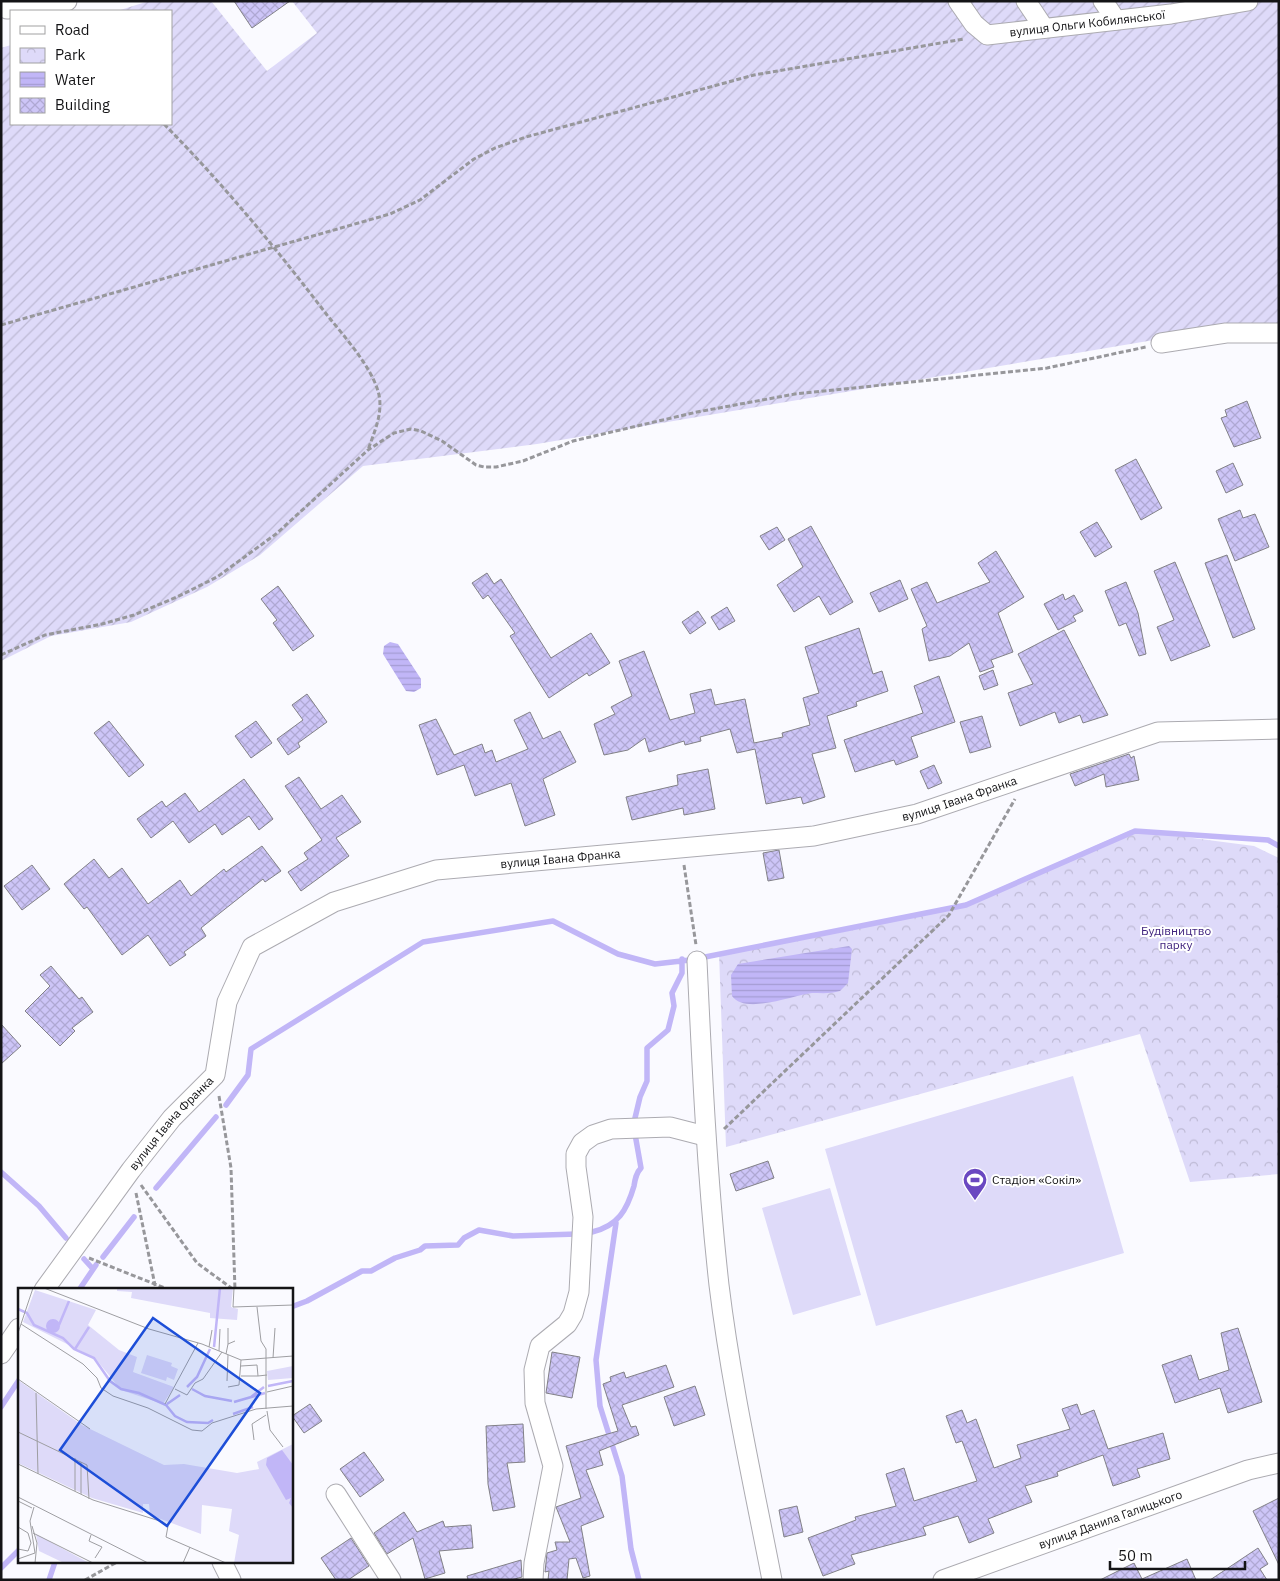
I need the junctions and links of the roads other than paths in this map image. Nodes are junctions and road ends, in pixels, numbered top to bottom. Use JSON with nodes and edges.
{"nodes":[{"id":1,"x":67,"y":1,"type":"edge"},
{"id":2,"x":958,"y":1,"type":"edge"},
{"id":3,"x":1026,"y":1,"type":"edge"},
{"id":4,"x":1103,"y":1,"type":"edge"},
{"id":5,"x":1248,"y":1,"type":"edge"},
{"id":6,"x":1,"y":6,"type":"edge"},
{"id":7,"x":1116,"y":20,"type":"junction"},
{"id":8,"x":1044,"y":28,"type":"junction"},
{"id":9,"x":1279,"y":333,"type":"edge"},
{"id":10,"x":1161,"y":343,"type":"road end"},
{"id":11,"x":1279,"y":729,"type":"edge"},
{"id":12,"x":697,"y":961,"type":"dead end"},
{"id":13,"x":706,"y":1141,"type":"junction"},
{"id":14,"x":45,"y":1288,"type":"edge"},
{"id":15,"x":18,"y":1329,"type":"edge"},
{"id":16,"x":1,"y":1354,"type":"edge"},
{"id":17,"x":1279,"y":1463,"type":"edge"},
{"id":18,"x":336,"y":1494,"type":"dead end"},
{"id":19,"x":223,"y":1564,"type":"edge"},
{"id":20,"x":232,"y":1580,"type":"edge"},
{"id":21,"x":391,"y":1580,"type":"edge"},
{"id":22,"x":533,"y":1580,"type":"edge"},
{"id":23,"x":772,"y":1580,"type":"edge"},
{"id":24,"x":943,"y":1580,"type":"edge"}],
"edges":[{"from":1,"to":6,"type":"street"},
{"from":2,"to":8,"type":"street","name":"вулиця Ольги Кобилянської"},
{"from":3,"to":8,"type":"street"},
{"from":4,"to":7,"type":"street"},
{"from":5,"to":7,"type":"street","name":"вулиця Ольги Кобилянської"},
{"from":7,"to":8,"type":"street","name":"вулиця Ольги Кобилянської"},
{"from":9,"to":10,"type":"street"},
{"from":11,"to":14,"type":"street","name":"вулиця Івана Франка"},
{"from":12,"to":13,"type":"street"},
{"from":13,"to":22,"type":"street"},
{"from":13,"to":23,"type":"street"},
{"from":15,"to":16,"type":"street"},
{"from":17,"to":24,"type":"street","name":"вулиця Данила Галицького"},
{"from":18,"to":21,"type":"street"},
{"from":19,"to":20,"type":"street"}]}
